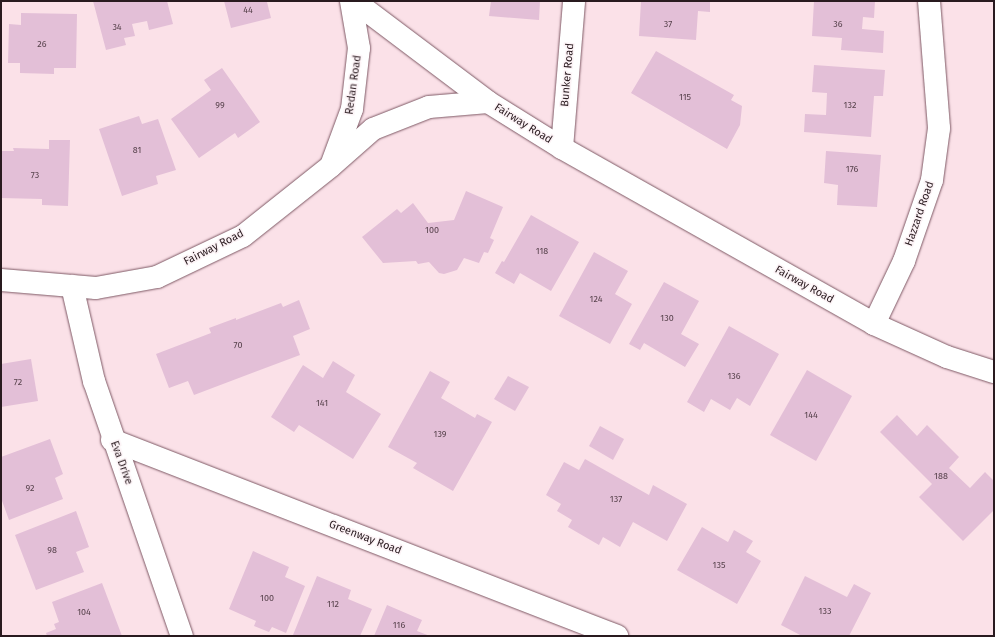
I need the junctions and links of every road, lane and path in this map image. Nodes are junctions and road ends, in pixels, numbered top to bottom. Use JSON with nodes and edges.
{"nodes":[{"id":1,"x":353,"y":1,"type":"edge"},
{"id":2,"x":574,"y":1,"type":"edge"},
{"id":3,"x":929,"y":1,"type":"edge"},
{"id":4,"x":488,"y":102,"type":"junction"},
{"id":5,"x":562,"y":148,"type":"junction"},
{"id":6,"x":331,"y":166,"type":"junction"},
{"id":7,"x":1,"y":280,"type":"edge"},
{"id":8,"x":72,"y":286,"type":"junction"},
{"id":9,"x":874,"y":324,"type":"junction"},
{"id":10,"x":994,"y":372,"type":"edge"},
{"id":11,"x":112,"y":440,"type":"junction"},
{"id":12,"x":182,"y":636,"type":"edge"},
{"id":13,"x":617,"y":636,"type":"edge"}],
"edges":[{"from":1,"to":4,"type":"street","name":"Redan Road"},
{"from":1,"to":6,"type":"street","name":"Redan Road"},
{"from":2,"to":5,"type":"street","name":"Bunker Road"},
{"from":3,"to":9,"type":"street","name":"Hazzard Road"},
{"from":4,"to":5,"type":"street","name":"Fairway Road"},
{"from":4,"to":6,"type":"street","name":"Fairway Road"},
{"from":5,"to":9,"type":"street","name":"Fairway Road"},
{"from":6,"to":8,"type":"street","name":"Fairway Road"},
{"from":7,"to":8,"type":"street","name":"Fairway Road"},
{"from":8,"to":11,"type":"street","name":"Eva Drive"},
{"from":9,"to":10,"type":"street","name":"Fairway Road"},
{"from":11,"to":12,"type":"street","name":"Eva Drive"},
{"from":11,"to":13,"type":"street","name":"Greenway Road"}]}
